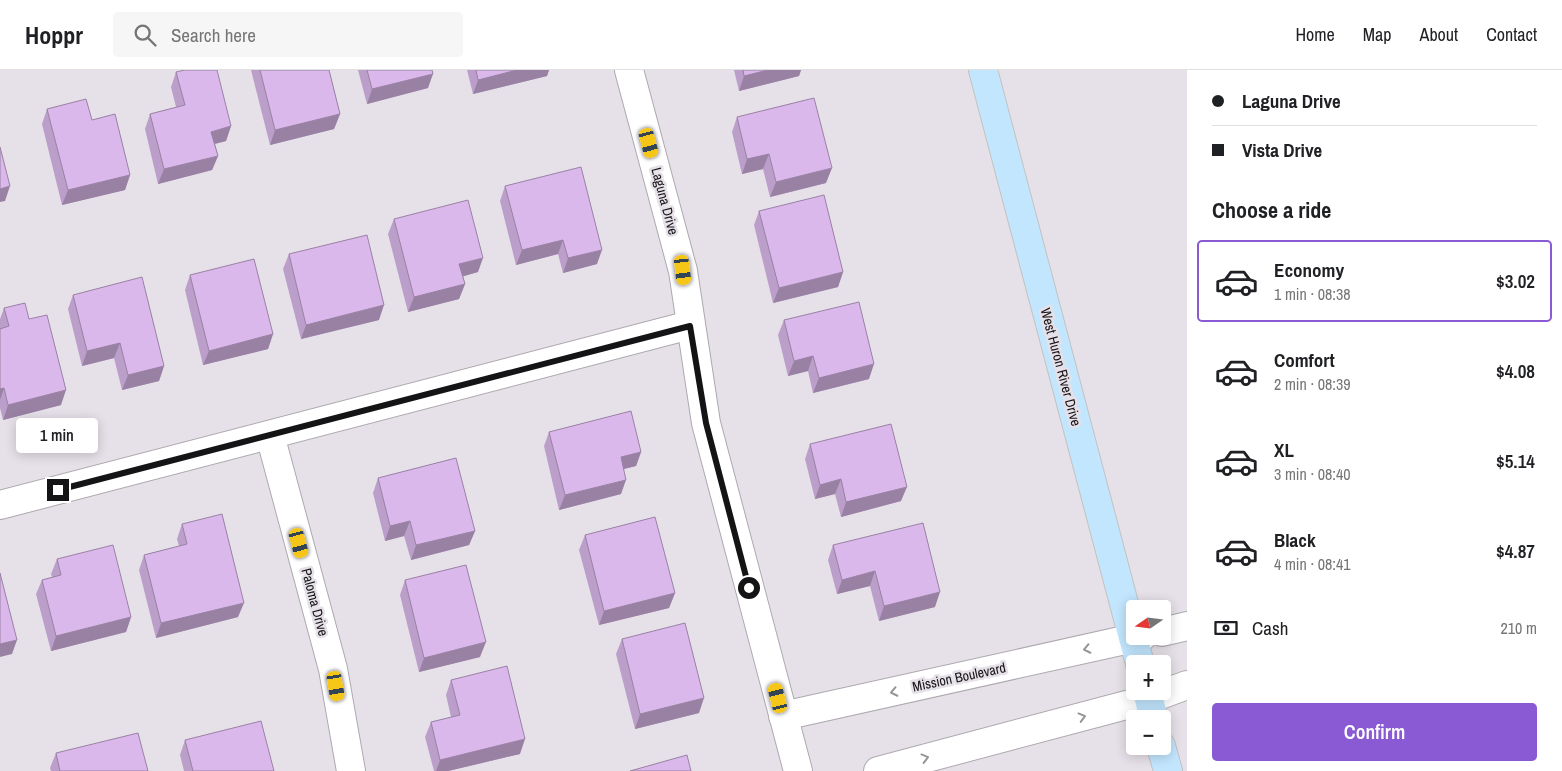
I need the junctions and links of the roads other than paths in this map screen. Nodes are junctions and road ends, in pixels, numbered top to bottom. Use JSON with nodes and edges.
{"nodes":[{"id":1,"x":629,"y":70,"type":"edge"},
{"id":2,"x":983,"y":70,"type":"edge"},
{"id":3,"x":690,"y":326,"type":"junction"},
{"id":4,"x":270,"y":435,"type":"junction"},
{"id":5,"x":0,"y":505,"type":"edge"},
{"id":6,"x":1187,"y":626,"type":"edge"},
{"id":7,"x":1171,"y":630,"type":"edge"},
{"id":8,"x":1139,"y":646,"type":"edge"},
{"id":9,"x":1187,"y":685,"type":"edge"},
{"id":10,"x":1150,"y":703,"type":"edge"},
{"id":11,"x":783,"y":716,"type":"junction"},
{"id":12,"x":1164,"y":755,"type":"edge"},
{"id":13,"x":351,"y":771,"type":"edge"},
{"id":14,"x":798,"y":771,"type":"edge"},
{"id":15,"x":878,"y":771,"type":"edge"},
{"id":16,"x":1168,"y":771,"type":"edge"}],
"edges":[{"from":1,"to":3,"type":"street","name":"Laguna Drive"},
{"from":2,"to":8,"type":"main road","name":"West Huron River Drive"},
{"from":3,"to":4,"type":"street"},
{"from":3,"to":11,"type":"street","name":"Laguna Drive"},
{"from":4,"to":5,"type":"street"},
{"from":4,"to":13,"type":"street","name":"Paloma Drive"},
{"from":6,"to":7,"type":"street"},
{"from":8,"to":11,"type":"street","name":"Mission Boulevard","one_way":true},
{"from":9,"to":10,"type":"street"},
{"from":15,"to":10,"type":"street","one_way":true},
{"from":11,"to":14,"type":"street","name":"Laguna Drive"},
{"from":12,"to":16,"type":"main road"}]}
